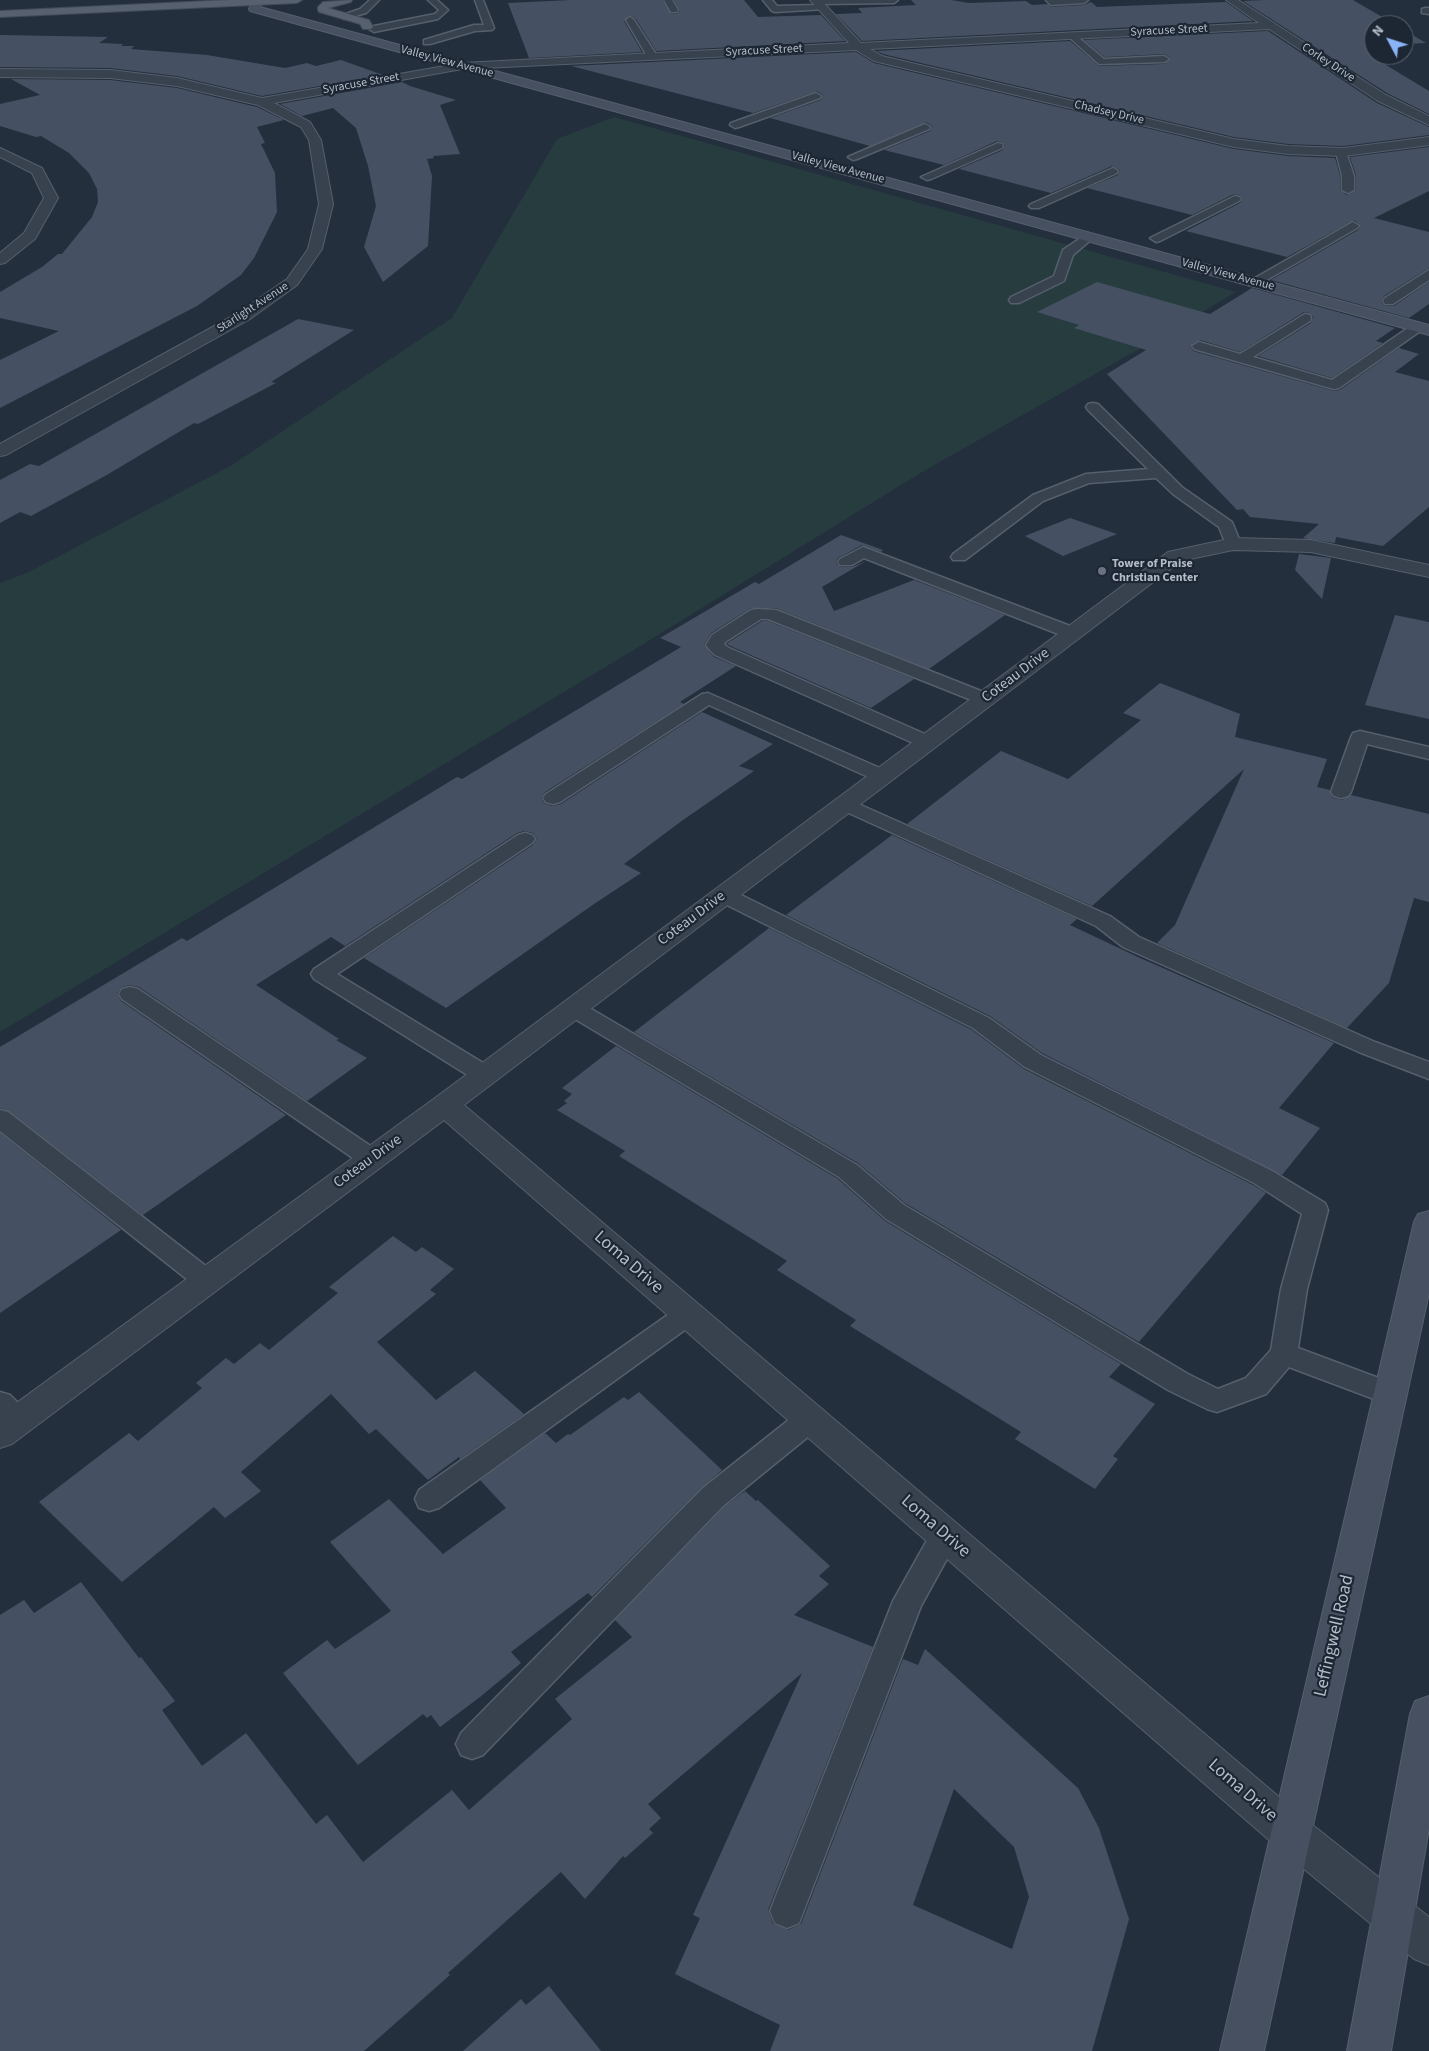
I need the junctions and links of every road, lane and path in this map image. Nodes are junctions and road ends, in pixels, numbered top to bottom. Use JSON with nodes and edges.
{"nodes":[{"id":1,"x":106,"y":0,"type":"edge"},
{"id":2,"x":297,"y":0,"type":"edge"},
{"id":3,"x":347,"y":0,"type":"edge"},
{"id":4,"x":375,"y":0,"type":"edge"},
{"id":5,"x":432,"y":0,"type":"edge"},
{"id":6,"x":480,"y":0,"type":"edge"},
{"id":7,"x":668,"y":0,"type":"edge"},
{"id":8,"x":768,"y":0,"type":"edge"},
{"id":9,"x":894,"y":0,"type":"edge"},
{"id":10,"x":1050,"y":0,"type":"edge"},
{"id":11,"x":1084,"y":0,"type":"edge"},
{"id":12,"x":1231,"y":0,"type":"edge"},
{"id":13,"x":256,"y":1,"type":"edge"},
{"id":14,"x":818,"y":3,"type":"edge"},
{"id":15,"x":0,"y":5,"type":"edge"},
{"id":16,"x":674,"y":10,"type":"dead end"},
{"id":17,"x":0,"y":14,"type":"edge"},
{"id":18,"x":344,"y":16,"type":"junction"},
{"id":19,"x":630,"y":20,"type":"dead end"},
{"id":20,"x":1270,"y":26,"type":"junction"},
{"id":21,"x":370,"y":28,"type":"junction"},
{"id":22,"x":401,"y":35,"type":"dead end"},
{"id":23,"x":1073,"y":36,"type":"junction"},
{"id":24,"x":423,"y":41,"type":"joint"},
{"id":25,"x":445,"y":47,"type":"dead end"},
{"id":26,"x":859,"y":47,"type":"junction"},
{"id":27,"x":471,"y":54,"type":"dead end"},
{"id":28,"x":652,"y":56,"type":"junction"},
{"id":29,"x":1164,"y":59,"type":"dead end"},
{"id":30,"x":506,"y":63,"type":"junction"},
{"id":31,"x":462,"y":66,"type":"junction"},
{"id":32,"x":0,"y":73,"type":"edge"},
{"id":33,"x":543,"y":73,"type":"dead end"},
{"id":34,"x":816,"y":96,"type":"dead end"},
{"id":35,"x":262,"y":102,"type":"junction"},
{"id":36,"x":1429,"y":120,"type":"edge"},
{"id":37,"x":731,"y":124,"type":"joint"},
{"id":38,"x":925,"y":127,"type":"dead end"},
{"id":39,"x":762,"y":132,"type":"dead end"},
{"id":40,"x":1429,"y":141,"type":"edge"},
{"id":41,"x":998,"y":146,"type":"dead end"},
{"id":42,"x":0,"y":152,"type":"edge"},
{"id":43,"x":1341,"y":152,"type":"junction"},
{"id":44,"x":849,"y":155,"type":"joint"},
{"id":45,"x":872,"y":162,"type":"dead end"},
{"id":46,"x":1113,"y":170,"type":"dead end"},
{"id":47,"x":923,"y":175,"type":"joint"},
{"id":48,"x":945,"y":181,"type":"dead end"},
{"id":49,"x":1348,"y":190,"type":"dead end"},
{"id":50,"x":1235,"y":199,"type":"dead end"},
{"id":51,"x":1031,"y":204,"type":"joint"},
{"id":52,"x":1054,"y":211,"type":"dead end"},
{"id":53,"x":1353,"y":226,"type":"dead end"},
{"id":54,"x":1088,"y":237,"type":"junction"},
{"id":55,"x":1151,"y":237,"type":"joint"},
{"id":56,"x":1174,"y":243,"type":"dead end"},
{"id":57,"x":0,"y":260,"type":"edge"},
{"id":58,"x":1256,"y":265,"type":"dead end"},
{"id":59,"x":1275,"y":270,"type":"junction"},
{"id":60,"x":1429,"y":274,"type":"edge"},
{"id":61,"x":1294,"y":275,"type":"dead end"},
{"id":62,"x":1254,"y":282,"type":"junction"},
{"id":63,"x":1014,"y":300,"type":"dead end"},
{"id":64,"x":1384,"y":300,"type":"joint"},
{"id":65,"x":1405,"y":305,"type":"dead end"},
{"id":66,"x":1305,"y":318,"type":"dead end"},
{"id":67,"x":1424,"y":328,"type":"edge"},
{"id":68,"x":1199,"y":346,"type":"dead end"},
{"id":69,"x":1243,"y":358,"type":"junction"},
{"id":70,"x":1093,"y":407,"type":"dead end"},
{"id":71,"x":0,"y":451,"type":"edge"},
{"id":72,"x":1160,"y":473,"type":"junction"},
{"id":73,"x":1232,"y":544,"type":"junction"},
{"id":74,"x":958,"y":556,"type":"dead end"},
{"id":75,"x":846,"y":562,"type":"dead end"},
{"id":76,"x":1429,"y":571,"type":"edge"},
{"id":77,"x":1072,"y":633,"type":"junction"},
{"id":78,"x":984,"y":699,"type":"junction"},
{"id":79,"x":927,"y":742,"type":"junction"},
{"id":80,"x":1429,"y":752,"type":"edge"},
{"id":81,"x":882,"y":776,"type":"junction"},
{"id":82,"x":1341,"y":792,"type":"dead end"},
{"id":83,"x":553,"y":798,"type":"dead end"},
{"id":84,"x":845,"y":804,"type":"junction"},
{"id":85,"x":525,"y":839,"type":"dead end"},
{"id":86,"x":724,"y":895,"type":"junction"},
{"id":87,"x":130,"y":994,"type":"dead end"},
{"id":88,"x":574,"y":1008,"type":"junction"},
{"id":89,"x":1429,"y":1072,"type":"edge"},
{"id":90,"x":485,"y":1075,"type":"junction"},
{"id":91,"x":445,"y":1105,"type":"junction"},
{"id":92,"x":0,"y":1118,"type":"edge"},
{"id":93,"x":372,"y":1159,"type":"junction"},
{"id":94,"x":1429,"y":1222,"type":"edge"},
{"id":95,"x":207,"y":1281,"type":"junction"},
{"id":96,"x":688,"y":1314,"type":"junction"},
{"id":97,"x":1284,"y":1354,"type":"junction"},
{"id":98,"x":1390,"y":1394,"type":"junction"},
{"id":99,"x":810,"y":1419,"type":"junction"},
{"id":100,"x":6,"y":1420,"type":"edge"},
{"id":101,"x":429,"y":1499,"type":"dead end"},
{"id":102,"x":945,"y":1535,"type":"junction"},
{"id":103,"x":1429,"y":1714,"type":"edge"},
{"id":104,"x":472,"y":1744,"type":"dead end"},
{"id":105,"x":1291,"y":1833,"type":"junction"},
{"id":106,"x":787,"y":1911,"type":"dead end"},
{"id":107,"x":1393,"y":1917,"type":"junction"},
{"id":108,"x":1429,"y":1944,"type":"edge"},
{"id":109,"x":1242,"y":2051,"type":"edge"},
{"id":110,"x":1369,"y":2051,"type":"edge"}],
"edges":[{"from":1,"to":15,"type":"main road"},
{"from":2,"to":13,"type":"main road"},
{"from":3,"to":18,"type":"main road"},
{"from":4,"to":18,"type":"lane"},
{"from":5,"to":21,"type":"lane"},
{"from":6,"to":24,"type":"lane"},
{"from":7,"to":16,"type":"lane"},
{"from":8,"to":14,"type":"lane"},
{"from":9,"to":14,"type":"lane"},
{"from":10,"to":11,"type":"lane"},
{"from":12,"to":20,"type":"street","name":"Corley Drive"},
{"from":13,"to":17,"type":"main road"},
{"from":13,"to":21,"type":"main road","name":"Valley View Avenue"},
{"from":13,"to":31,"type":"main road","name":"Valley View Avenue"},
{"from":14,"to":26,"type":"street","name":"Chadsey Drive"},
{"from":18,"to":21,"type":"main road"},
{"from":19,"to":28,"type":"lane"},
{"from":20,"to":23,"type":"street","name":"Syracuse Street"},
{"from":20,"to":36,"type":"street","name":"Corley Drive"},
{"from":21,"to":22,"type":"main road","name":"Valley View Avenue"},
{"from":23,"to":26,"type":"street","name":"Syracuse Street"},
{"from":23,"to":29,"type":"lane"},
{"from":24,"to":25,"type":"main road","name":"Valley View Avenue"},
{"from":26,"to":28,"type":"street","name":"Syracuse Street"},
{"from":26,"to":43,"type":"street","name":"Chadsey Drive"},
{"from":27,"to":30,"type":"main road","name":"Valley View Avenue"},
{"from":28,"to":30,"type":"street","name":"Syracuse Street"},
{"from":30,"to":31,"type":"street","name":"Syracuse Street"},
{"from":30,"to":33,"type":"main road","name":"Valley View Avenue"},
{"from":31,"to":35,"type":"street","name":"Syracuse Street"},
{"from":31,"to":54,"type":"main road","name":"Valley View Avenue"},
{"from":32,"to":35,"type":"street","name":"Starlight Avenue"},
{"from":34,"to":37,"type":"lane"},
{"from":35,"to":71,"type":"street","name":"Starlight Avenue"},
{"from":37,"to":39,"type":"main road"},
{"from":38,"to":44,"type":"lane"},
{"from":40,"to":43,"type":"street","name":"Chadsey Drive"},
{"from":41,"to":47,"type":"lane"},
{"from":42,"to":57,"type":"street"},
{"from":43,"to":49,"type":"lane"},
{"from":44,"to":45,"type":"main road","name":"Valley View Avenue"},
{"from":46,"to":51,"type":"lane"},
{"from":47,"to":48,"type":"main road"},
{"from":50,"to":55,"type":"lane"},
{"from":51,"to":52,"type":"main road"},
{"from":53,"to":59,"type":"lane"},
{"from":54,"to":62,"type":"main road","name":"Valley View Avenue"},
{"from":54,"to":63,"type":"lane"},
{"from":55,"to":56,"type":"main road","name":"Valley View Avenue"},
{"from":58,"to":59,"type":"main road","name":"Valley View Avenue"},
{"from":59,"to":61,"type":"main road","name":"Valley View Avenue"},
{"from":59,"to":62,"type":"lane"},
{"from":60,"to":64,"type":"lane"},
{"from":62,"to":67,"type":"main road","name":"Valley View Avenue"},
{"from":64,"to":65,"type":"main road"},
{"from":66,"to":69,"type":"lane"},
{"from":67,"to":69,"type":"lane"},
{"from":68,"to":69,"type":"lane"},
{"from":70,"to":72,"type":"lane"},
{"from":72,"to":73,"type":"lane"},
{"from":72,"to":74,"type":"lane"},
{"from":73,"to":76,"type":"street","name":"Coteau Drive"},
{"from":73,"to":77,"type":"street","name":"Coteau Drive"},
{"from":75,"to":77,"type":"lane"},
{"from":77,"to":78,"type":"street","name":"Coteau Drive"},
{"from":78,"to":79,"type":"street","name":"Coteau Drive"},
{"from":78,"to":79,"type":"lane"},
{"from":79,"to":81,"type":"street","name":"Coteau Drive"},
{"from":80,"to":82,"type":"lane"},
{"from":81,"to":83,"type":"lane"},
{"from":81,"to":84,"type":"street","name":"Coteau Drive"},
{"from":84,"to":86,"type":"street","name":"Coteau Drive"},
{"from":84,"to":89,"type":"lane"},
{"from":85,"to":90,"type":"lane"},
{"from":86,"to":88,"type":"street","name":"Coteau Drive"},
{"from":86,"to":97,"type":"lane"},
{"from":87,"to":93,"type":"lane"},
{"from":88,"to":90,"type":"street","name":"Coteau Drive"},
{"from":88,"to":97,"type":"lane"},
{"from":90,"to":91,"type":"street","name":"Coteau Drive"},
{"from":91,"to":93,"type":"street","name":"Coteau Drive"},
{"from":91,"to":96,"type":"street","name":"Loma Drive"},
{"from":92,"to":95,"type":"lane"},
{"from":93,"to":95,"type":"street","name":"Coteau Drive"},
{"from":94,"to":98,"type":"main road","name":"Leffingwell Road"},
{"from":95,"to":100,"type":"street","name":"Coteau Drive"},
{"from":96,"to":99,"type":"street","name":"Loma Drive"},
{"from":96,"to":101,"type":"lane"},
{"from":97,"to":98,"type":"lane"},
{"from":98,"to":105,"type":"main road","name":"Leffingwell Road"},
{"from":99,"to":102,"type":"street","name":"Loma Drive"},
{"from":99,"to":104,"type":"lane"},
{"from":102,"to":105,"type":"street","name":"Loma Drive"},
{"from":102,"to":106,"type":"lane"},
{"from":103,"to":107,"type":"main road"},
{"from":105,"to":107,"type":"street","name":"Loma Drive"},
{"from":105,"to":109,"type":"main road","name":"Leffingwell Road"},
{"from":107,"to":108,"type":"street","name":"Loma Drive"},
{"from":107,"to":110,"type":"main road"}]}
